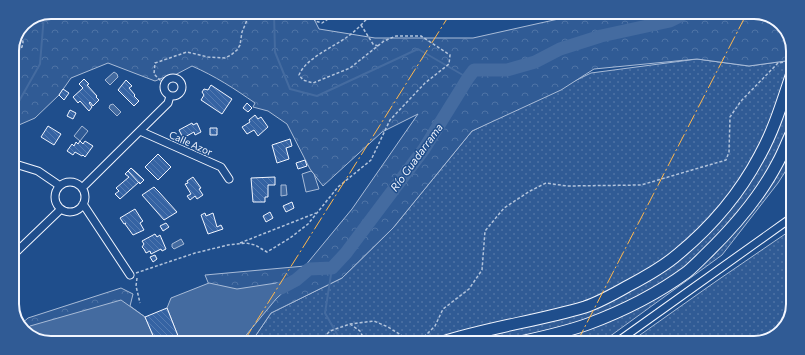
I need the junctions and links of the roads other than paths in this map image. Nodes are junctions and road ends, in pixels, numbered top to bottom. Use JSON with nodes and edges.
{"nodes":[{"id":1,"x":786,"y":90,"type":"edge"},
{"id":2,"x":170,"y":96,"type":"junction"},
{"id":3,"x":140,"y":131,"type":"junction"},
{"id":4,"x":786,"y":145,"type":"edge"},
{"id":5,"x":19,"y":165,"type":"edge"},
{"id":6,"x":229,"y":179,"type":"dead end"},
{"id":7,"x":60,"y":186,"type":"junction"},
{"id":8,"x":82,"y":188,"type":"junction"},
{"id":9,"x":83,"y":204,"type":"junction"},
{"id":10,"x":61,"y":209,"type":"junction"},
{"id":11,"x":786,"y":221,"type":"edge"},
{"id":12,"x":19,"y":249,"type":"edge"},
{"id":13,"x":133,"y":274,"type":"road end"},
{"id":14,"x":461,"y":336,"type":"edge"},
{"id":15,"x":547,"y":336,"type":"edge"},
{"id":16,"x":625,"y":336,"type":"edge"}],
"edges":[{"from":1,"to":14,"type":"highway"},
{"from":2,"to":2,"type":"street"},
{"from":2,"to":3,"type":"street"},
{"from":3,"to":6,"type":"street","name":"Calle Azor"},
{"from":3,"to":8,"type":"street"},
{"from":4,"to":15,"type":"highway"},
{"from":5,"to":7,"type":"street"},
{"from":7,"to":8,"type":"street"},
{"from":7,"to":10,"type":"street"},
{"from":8,"to":9,"type":"street"},
{"from":9,"to":10,"type":"street"},
{"from":9,"to":13,"type":"street"},
{"from":10,"to":12,"type":"street"},
{"from":11,"to":16,"type":"street"}]}
